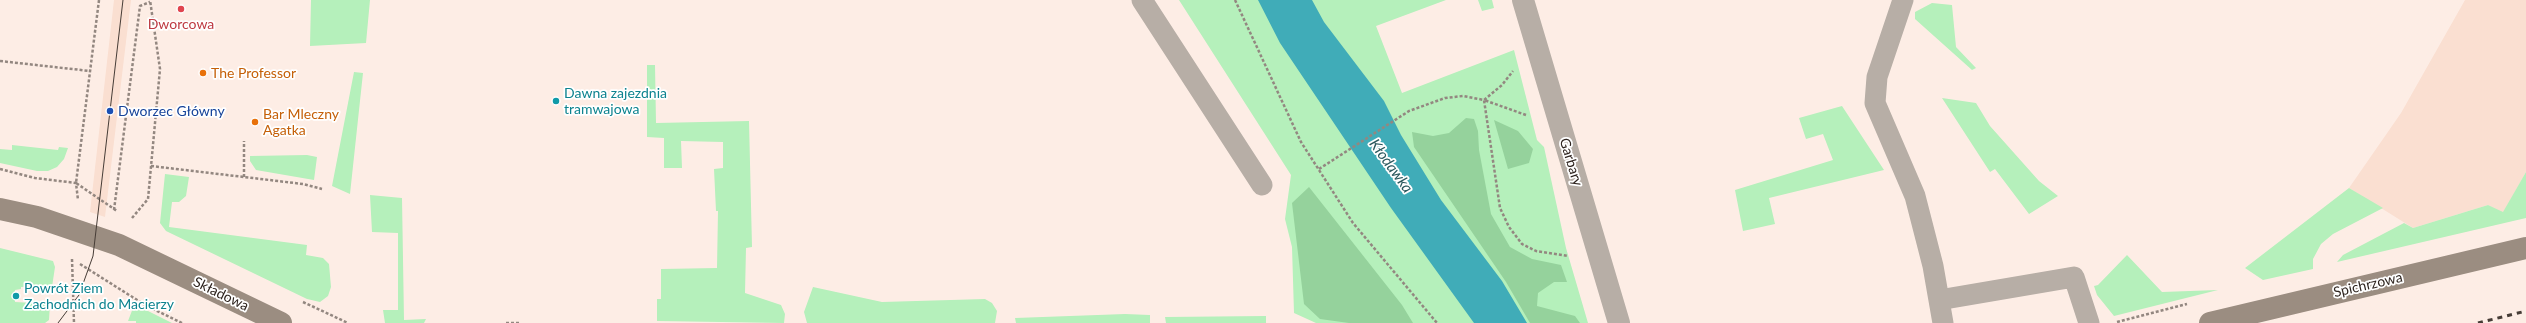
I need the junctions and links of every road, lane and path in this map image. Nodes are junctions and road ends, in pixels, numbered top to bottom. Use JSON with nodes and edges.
{"nodes":[{"id":1,"x":99,"y":0,"type":"edge"},
{"id":2,"x":1142,"y":0,"type":"edge"},
{"id":3,"x":1235,"y":0,"type":"edge"},
{"id":4,"x":1523,"y":0,"type":"edge"},
{"id":5,"x":1903,"y":0,"type":"edge"},
{"id":6,"x":150,"y":1,"type":"edge"},
{"id":7,"x":0,"y":60,"type":"edge"},
{"id":8,"x":1540,"y":61,"type":"junction"},
{"id":9,"x":90,"y":71,"type":"junction"},
{"id":10,"x":1484,"y":100,"type":"junction"},
{"id":11,"x":1560,"y":127,"type":"junction"},
{"id":12,"x":244,"y":141,"type":"dead end"},
{"id":13,"x":151,"y":166,"type":"junction"},
{"id":14,"x":0,"y":169,"type":"edge"},
{"id":15,"x":1319,"y":169,"type":"junction"},
{"id":16,"x":244,"y":177,"type":"junction"},
{"id":17,"x":76,"y":183,"type":"junction"},
{"id":18,"x":1262,"y":185,"type":"dead end"},
{"id":19,"x":322,"y":189,"type":"dead end"},
{"id":20,"x":78,"y":202,"type":"dead end"},
{"id":21,"x":0,"y":209,"type":"edge"},
{"id":22,"x":114,"y":210,"type":"junction"},
{"id":23,"x":120,"y":213,"type":"dead end"},
{"id":24,"x":125,"y":217,"type":"dead end"},
{"id":25,"x":2526,"y":248,"type":"edge"},
{"id":26,"x":1574,"y":258,"type":"dead end"},
{"id":27,"x":1939,"y":300,"type":"junction"},
{"id":28,"x":74,"y":323,"type":"edge"},
{"id":29,"x":182,"y":323,"type":"edge"},
{"id":30,"x":281,"y":323,"type":"edge"},
{"id":31,"x":506,"y":323,"type":"edge"},
{"id":32,"x":519,"y":323,"type":"edge"},
{"id":33,"x":1437,"y":323,"type":"edge"},
{"id":34,"x":1619,"y":323,"type":"edge"},
{"id":35,"x":1942,"y":323,"type":"edge"},
{"id":36,"x":2090,"y":323,"type":"edge"},
{"id":37,"x":2210,"y":323,"type":"edge"}],
"edges":[{"from":1,"to":9,"type":"path"},
{"from":2,"to":18,"type":"lane"},
{"from":3,"to":15,"type":"path"},
{"from":4,"to":8,"type":"street","name":"Garbary"},
{"from":5,"to":27,"type":"lane"},
{"from":6,"to":13,"type":"path"},
{"from":6,"to":22,"type":"path"},
{"from":7,"to":9,"type":"path"},
{"from":8,"to":10,"type":"path"},
{"from":8,"to":11,"type":"street","name":"Garbary"},
{"from":9,"to":17,"type":"path"},
{"from":10,"to":11,"type":"path"},
{"from":10,"to":15,"type":"path"},
{"from":10,"to":26,"type":"path"},
{"from":11,"to":34,"type":"street","name":"Garbary"},
{"from":12,"to":16,"type":"path"},
{"from":13,"to":16,"type":"path"},
{"from":13,"to":24,"type":"path"},
{"from":14,"to":17,"type":"path"},
{"from":15,"to":33,"type":"path"},
{"from":16,"to":19,"type":"path"},
{"from":17,"to":20,"type":"path"},
{"from":17,"to":22,"type":"path"},
{"from":21,"to":30,"type":"street","name":"Składowa"},
{"from":22,"to":23,"type":"path"},
{"from":25,"to":37,"type":"street","name":"Spichrzowa"},
{"from":27,"to":35,"type":"lane"},
{"from":27,"to":36,"type":"lane"},
{"from":28,"to":29,"type":"path"},
{"from":31,"to":32,"type":"path"}]}
